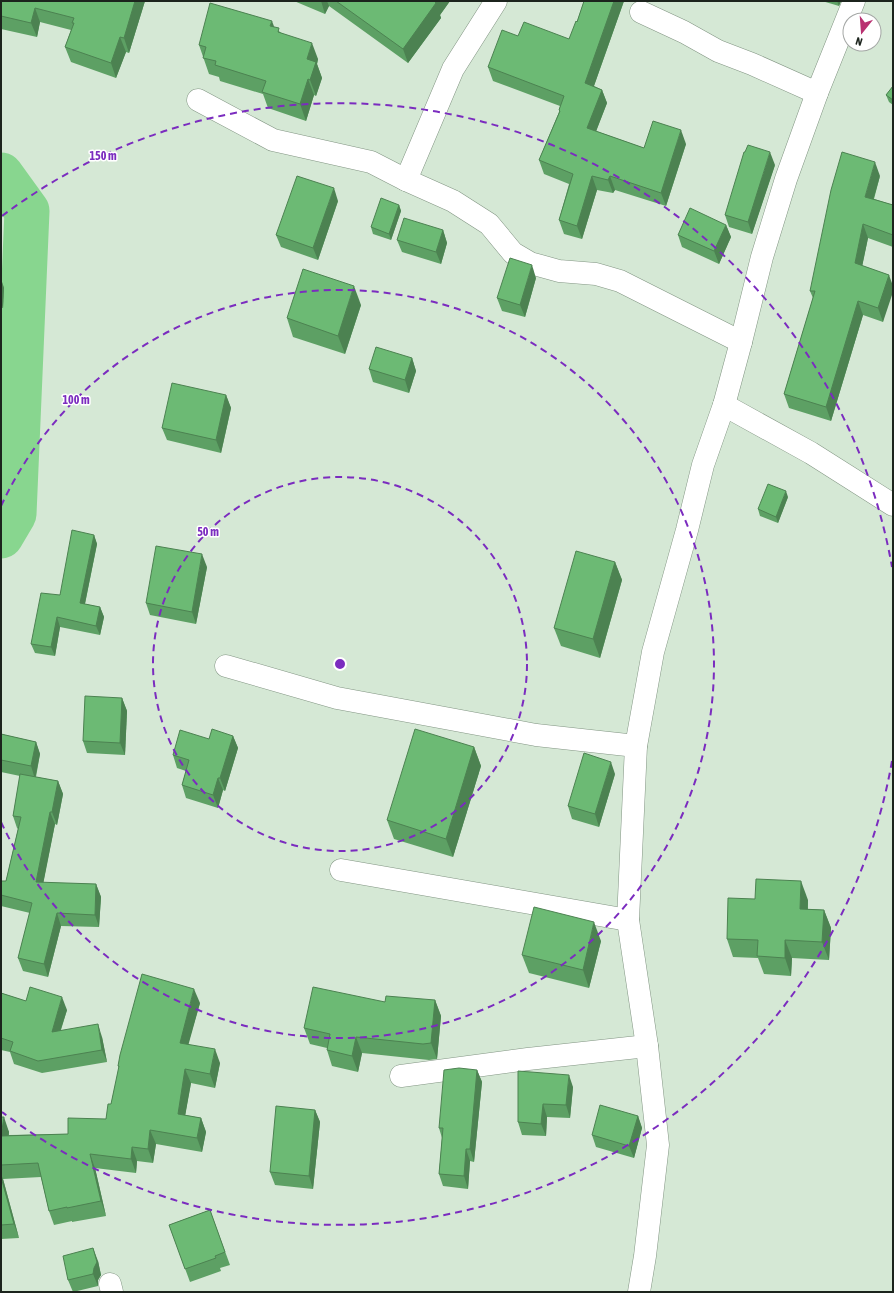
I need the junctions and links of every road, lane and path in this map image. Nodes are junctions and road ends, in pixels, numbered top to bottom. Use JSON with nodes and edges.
{"nodes":[{"id":1,"x":496,"y":1,"type":"edge"},
{"id":2,"x":854,"y":1,"type":"edge"},
{"id":3,"x":641,"y":12,"type":"dead end"},
{"id":4,"x":817,"y":93,"type":"junction"},
{"id":5,"x":198,"y":100,"type":"dead end"},
{"id":6,"x":406,"y":180,"type":"junction"},
{"id":7,"x":742,"y":342,"type":"junction"},
{"id":8,"x":724,"y":405,"type":"junction"},
{"id":9,"x":893,"y":505,"type":"edge"},
{"id":10,"x":226,"y":666,"type":"dead end"},
{"id":11,"x":636,"y":746,"type":"junction"},
{"id":12,"x":341,"y":870,"type":"dead end"},
{"id":13,"x":628,"y":920,"type":"junction"},
{"id":14,"x":647,"y":1046,"type":"junction"},
{"id":15,"x":401,"y":1076,"type":"dead end"},
{"id":16,"x":639,"y":1292,"type":"edge"}],
"edges":[{"from":1,"to":6,"type":"street"},
{"from":2,"to":4,"type":"street"},
{"from":3,"to":4,"type":"street"},
{"from":4,"to":7,"type":"street"},
{"from":5,"to":6,"type":"street"},
{"from":6,"to":7,"type":"street"},
{"from":7,"to":8,"type":"street"},
{"from":8,"to":9,"type":"street"},
{"from":8,"to":11,"type":"street"},
{"from":10,"to":11,"type":"street"},
{"from":11,"to":13,"type":"street"},
{"from":12,"to":13,"type":"street"},
{"from":13,"to":14,"type":"street"},
{"from":14,"to":15,"type":"street"},
{"from":14,"to":16,"type":"street"}]}
